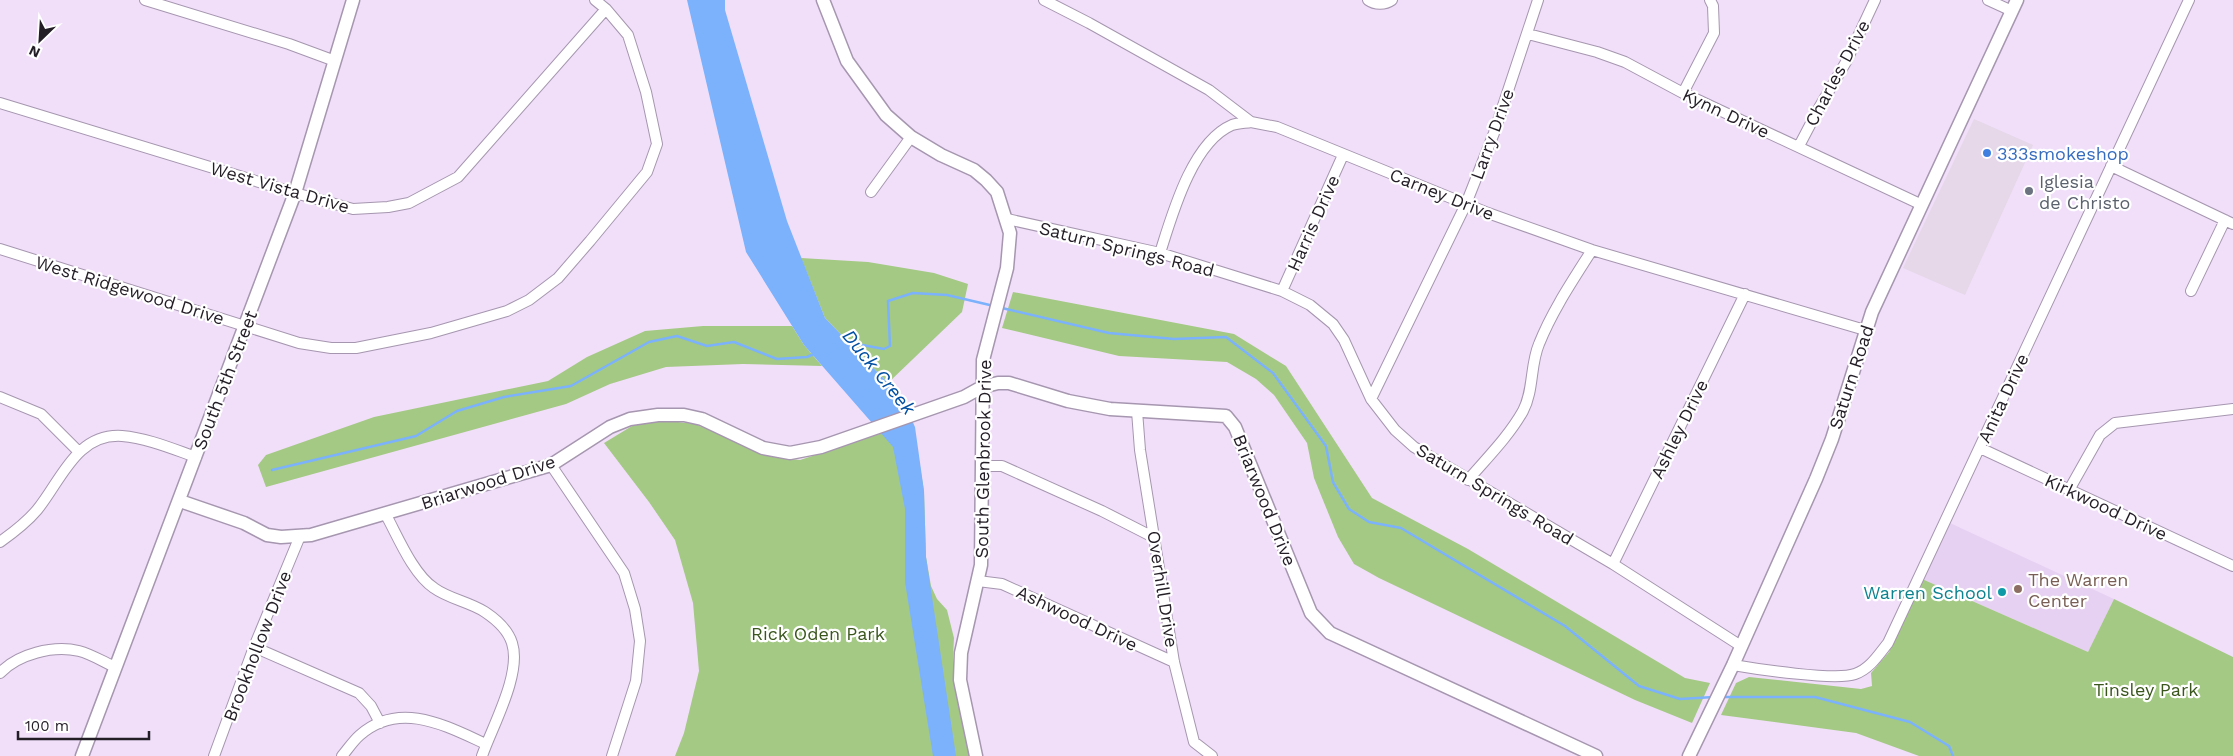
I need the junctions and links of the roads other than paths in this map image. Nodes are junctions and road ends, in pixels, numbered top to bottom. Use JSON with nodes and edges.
{"nodes":[{"id":1,"x":145,"y":0,"type":"edge"},
{"id":2,"x":353,"y":0,"type":"edge"},
{"id":3,"x":595,"y":0,"type":"edge"},
{"id":4,"x":824,"y":0,"type":"edge"},
{"id":5,"x":1044,"y":0,"type":"edge"},
{"id":6,"x":1368,"y":0,"type":"edge"},
{"id":7,"x":1392,"y":0,"type":"edge"},
{"id":8,"x":1538,"y":0,"type":"edge"},
{"id":9,"x":1710,"y":0,"type":"edge"},
{"id":10,"x":1875,"y":0,"type":"edge"},
{"id":11,"x":1988,"y":0,"type":"edge"},
{"id":12,"x":2189,"y":0,"type":"edge"},
{"id":13,"x":2014,"y":6,"type":"edge"},
{"id":14,"x":606,"y":9,"type":"junction"},
{"id":15,"x":1528,"y":34,"type":"junction"},
{"id":16,"x":335,"y":61,"type":"junction"},
{"id":17,"x":1683,"y":93,"type":"junction"},
{"id":18,"x":0,"y":103,"type":"edge"},
{"id":19,"x":1251,"y":122,"type":"junction"},
{"id":20,"x":911,"y":137,"type":"junction"},
{"id":21,"x":1799,"y":146,"type":"junction"},
{"id":22,"x":1343,"y":155,"type":"junction"},
{"id":23,"x":2111,"y":166,"type":"junction"},
{"id":24,"x":871,"y":192,"type":"dead end"},
{"id":25,"x":295,"y":194,"type":"junction"},
{"id":26,"x":1466,"y":204,"type":"junction"},
{"id":27,"x":1920,"y":204,"type":"junction"},
{"id":28,"x":1007,"y":219,"type":"junction"},
{"id":29,"x":2229,"y":222,"type":"edge"},
{"id":30,"x":0,"y":250,"type":"edge"},
{"id":31,"x":1592,"y":250,"type":"junction"},
{"id":32,"x":1160,"y":253,"type":"junction"},
{"id":33,"x":1282,"y":291,"type":"junction"},
{"id":34,"x":2191,"y":291,"type":"dead end"},
{"id":35,"x":1745,"y":294,"type":"junction"},
{"id":36,"x":245,"y":326,"type":"junction"},
{"id":37,"x":1865,"y":330,"type":"junction"},
{"id":38,"x":982,"y":387,"type":"junction"},
{"id":39,"x":0,"y":397,"type":"edge"},
{"id":40,"x":1372,"y":399,"type":"junction"},
{"id":41,"x":2233,"y":410,"type":"edge"},
{"id":42,"x":1136,"y":411,"type":"junction"},
{"id":43,"x":1980,"y":448,"type":"junction"},
{"id":44,"x":79,"y":452,"type":"junction"},
{"id":45,"x":196,"y":457,"type":"junction"},
{"id":46,"x":552,"y":466,"type":"junction"},
{"id":47,"x":981,"y":466,"type":"junction"},
{"id":48,"x":1468,"y":480,"type":"junction"},
{"id":49,"x":2069,"y":490,"type":"junction"},
{"id":50,"x":180,"y":501,"type":"junction"},
{"id":51,"x":386,"y":515,"type":"junction"},
{"id":52,"x":300,"y":536,"type":"junction"},
{"id":53,"x":1155,"y":538,"type":"junction"},
{"id":54,"x":0,"y":542,"type":"edge"},
{"id":55,"x":1613,"y":564,"type":"junction"},
{"id":56,"x":2233,"y":566,"type":"edge"},
{"id":57,"x":978,"y":582,"type":"junction"},
{"id":58,"x":1741,"y":646,"type":"junction"},
{"id":59,"x":254,"y":647,"type":"junction"},
{"id":60,"x":1174,"y":662,"type":"junction"},
{"id":61,"x":1733,"y":665,"type":"junction"},
{"id":62,"x":115,"y":667,"type":"junction"},
{"id":63,"x":0,"y":673,"type":"edge"},
{"id":64,"x":380,"y":723,"type":"junction"},
{"id":65,"x":486,"y":744,"type":"junction"},
{"id":66,"x":82,"y":756,"type":"edge"},
{"id":67,"x":214,"y":756,"type":"edge"},
{"id":68,"x":342,"y":756,"type":"edge"},
{"id":69,"x":482,"y":756,"type":"edge"},
{"id":70,"x":612,"y":756,"type":"edge"},
{"id":71,"x":976,"y":756,"type":"edge"},
{"id":72,"x":1212,"y":756,"type":"edge"},
{"id":73,"x":1596,"y":756,"type":"edge"},
{"id":74,"x":1689,"y":756,"type":"edge"}],
"edges":[{"from":1,"to":16,"type":"street"},
{"from":2,"to":16,"type":"street","name":"South 5th Street"},
{"from":3,"to":14,"type":"street","name":"West Ridgewood Drive"},
{"from":4,"to":20,"type":"street","name":"South Glenbrook Drive"},
{"from":5,"to":19,"type":"street","name":"Carney Drive"},
{"from":6,"to":7,"type":"street"},
{"from":8,"to":15,"type":"street","name":"Larry Drive"},
{"from":9,"to":17,"type":"street"},
{"from":10,"to":21,"type":"street","name":"Charles Drive"},
{"from":11,"to":13,"type":"street"},
{"from":12,"to":23,"type":"street","name":"Anita Drive"},
{"from":13,"to":27,"type":"street","name":"Saturn Road"},
{"from":14,"to":25,"type":"street","name":"West Vista Drive"},
{"from":14,"to":36,"type":"street","name":"West Ridgewood Drive"},
{"from":15,"to":17,"type":"street","name":"Kynn Drive"},
{"from":15,"to":26,"type":"street","name":"Larry Drive"},
{"from":16,"to":25,"type":"street","name":"South 5th Street"},
{"from":17,"to":21,"type":"street","name":"Kynn Drive"},
{"from":18,"to":25,"type":"street","name":"West Vista Drive"},
{"from":19,"to":22,"type":"street","name":"Carney Drive"},
{"from":19,"to":32,"type":"street"},
{"from":20,"to":24,"type":"street"},
{"from":20,"to":28,"type":"street","name":"South Glenbrook Drive"},
{"from":21,"to":27,"type":"street","name":"Kynn Drive"},
{"from":22,"to":26,"type":"street","name":"Carney Drive"},
{"from":22,"to":33,"type":"street","name":"Harris Drive"},
{"from":23,"to":29,"type":"street"},
{"from":23,"to":43,"type":"street","name":"Anita Drive"},
{"from":25,"to":36,"type":"street","name":"South 5th Street"},
{"from":26,"to":31,"type":"street","name":"Carney Drive"},
{"from":26,"to":40,"type":"street","name":"Larry Drive"},
{"from":27,"to":37,"type":"street","name":"Saturn Road"},
{"from":28,"to":32,"type":"street","name":"Saturn Springs Road"},
{"from":28,"to":38,"type":"street","name":"South Glenbrook Drive"},
{"from":29,"to":34,"type":"street"},
{"from":30,"to":36,"type":"street","name":"West Ridgewood Drive"},
{"from":31,"to":35,"type":"street","name":"Carney Drive"},
{"from":31,"to":48,"type":"street"},
{"from":32,"to":33,"type":"street","name":"Saturn Springs Road"},
{"from":33,"to":40,"type":"street","name":"Saturn Springs Road"},
{"from":35,"to":37,"type":"street","name":"Carney Drive"},
{"from":35,"to":55,"type":"street","name":"Ashley Drive"},
{"from":36,"to":45,"type":"street","name":"South 5th Street"},
{"from":37,"to":58,"type":"street","name":"Saturn Road"},
{"from":38,"to":42,"type":"street","name":"Briarwood Drive"},
{"from":38,"to":46,"type":"street","name":"Briarwood Drive"},
{"from":38,"to":47,"type":"street","name":"South Glenbrook Drive"},
{"from":39,"to":44,"type":"street"},
{"from":40,"to":48,"type":"street","name":"Saturn Springs Road"},
{"from":41,"to":49,"type":"street"},
{"from":42,"to":53,"type":"street","name":"Overhill Drive"},
{"from":42,"to":73,"type":"street","name":"Briarwood Drive"},
{"from":43,"to":49,"type":"street","name":"Kirkwood Drive"},
{"from":43,"to":61,"type":"street","name":"Anita Drive"},
{"from":44,"to":45,"type":"street"},
{"from":44,"to":54,"type":"street"},
{"from":45,"to":50,"type":"street","name":"South 5th Street"},
{"from":46,"to":51,"type":"street","name":"Briarwood Drive"},
{"from":46,"to":70,"type":"street"},
{"from":47,"to":53,"type":"street"},
{"from":47,"to":57,"type":"street","name":"South Glenbrook Drive"},
{"from":48,"to":55,"type":"street","name":"Saturn Springs Road"},
{"from":49,"to":56,"type":"street","name":"Kirkwood Drive"},
{"from":50,"to":52,"type":"street","name":"Briarwood Drive"},
{"from":50,"to":62,"type":"street","name":"South 5th Street"},
{"from":51,"to":52,"type":"street","name":"Briarwood Drive"},
{"from":51,"to":65,"type":"street"},
{"from":52,"to":59,"type":"street","name":"Brookhollow Drive"},
{"from":53,"to":60,"type":"street","name":"Overhill Drive"},
{"from":55,"to":58,"type":"street","name":"Saturn Springs Road"},
{"from":57,"to":60,"type":"street","name":"Ashwood Drive"},
{"from":57,"to":71,"type":"street","name":"South Glenbrook Drive"},
{"from":58,"to":61,"type":"street","name":"Saturn Road"},
{"from":59,"to":64,"type":"street"},
{"from":59,"to":67,"type":"street","name":"Brookhollow Drive"},
{"from":60,"to":72,"type":"street","name":"Overhill Drive"},
{"from":61,"to":74,"type":"street","name":"Saturn Road"},
{"from":62,"to":63,"type":"street"},
{"from":62,"to":66,"type":"street","name":"South 5th Street"},
{"from":64,"to":65,"type":"street"},
{"from":64,"to":68,"type":"street"},
{"from":65,"to":69,"type":"street"}]}
